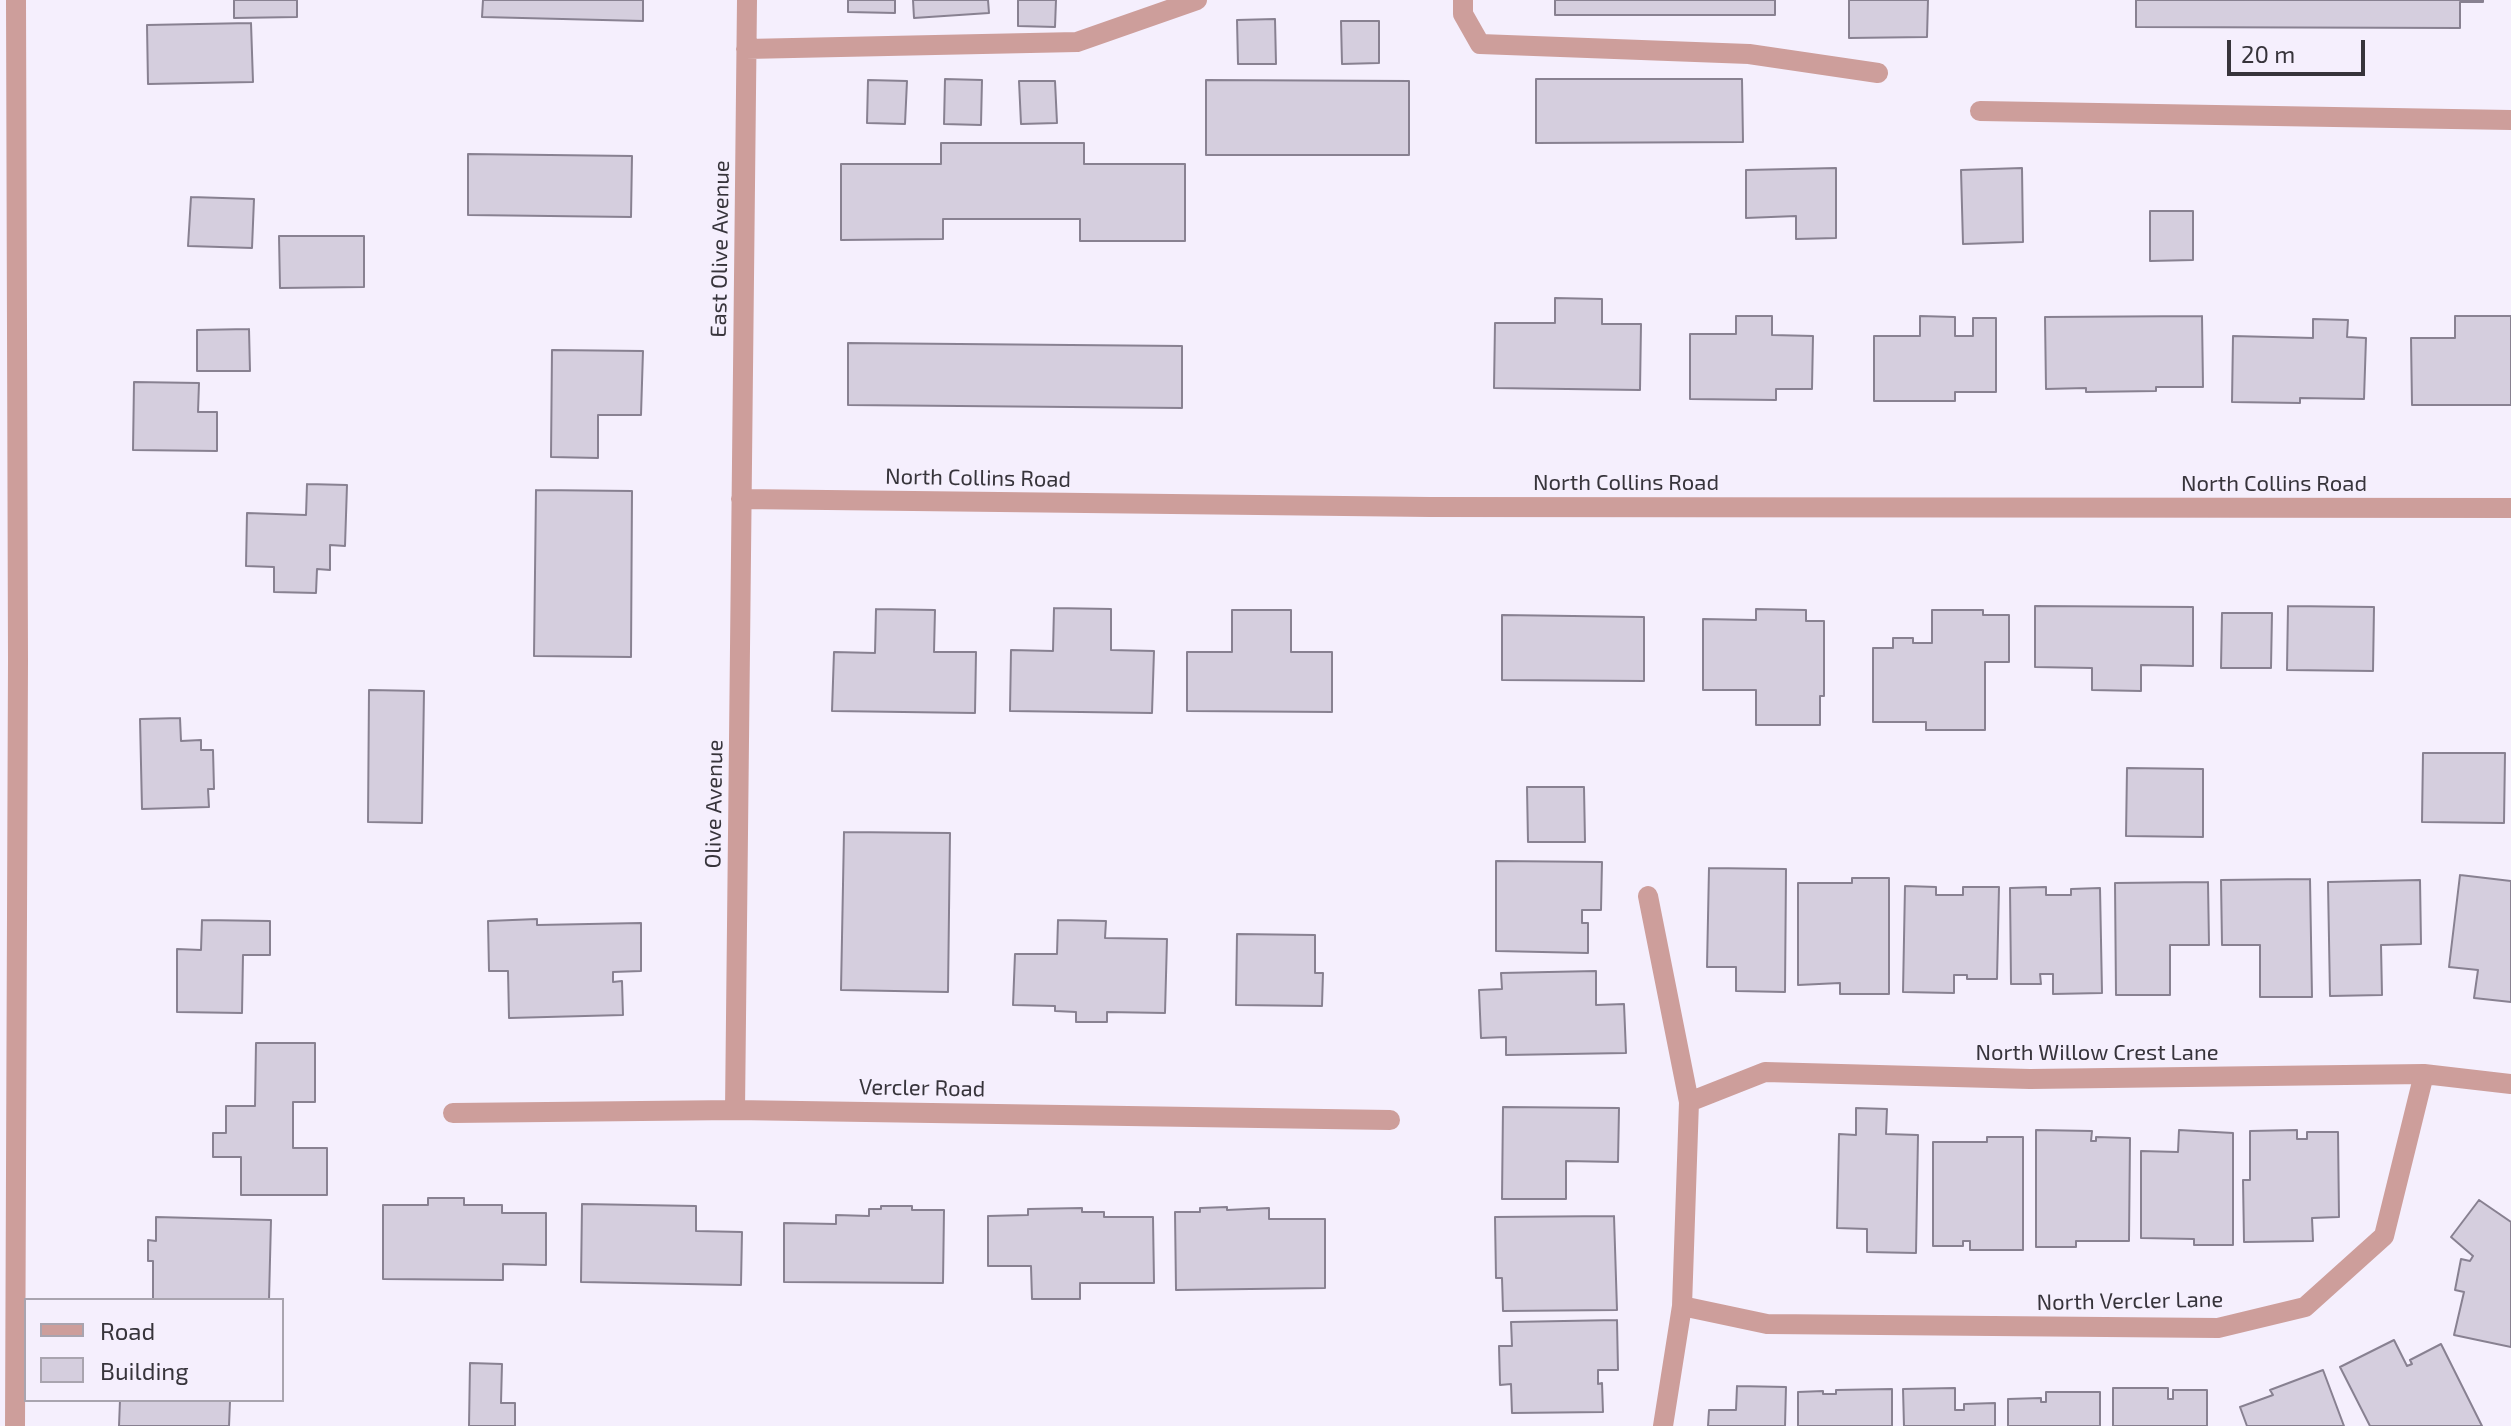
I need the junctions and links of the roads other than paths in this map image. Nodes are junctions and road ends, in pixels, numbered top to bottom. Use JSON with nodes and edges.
{"nodes":[{"id":1,"x":16,"y":0,"type":"edge"},
{"id":2,"x":747,"y":0,"type":"edge"},
{"id":3,"x":1197,"y":0,"type":"edge"},
{"id":4,"x":1463,"y":0,"type":"edge"},
{"id":5,"x":746,"y":49,"type":"junction"},
{"id":6,"x":1878,"y":73,"type":"dead end"},
{"id":7,"x":1980,"y":111,"type":"dead end"},
{"id":8,"x":2511,"y":120,"type":"edge"},
{"id":9,"x":741,"y":499,"type":"junction"},
{"id":10,"x":2511,"y":508,"type":"edge"},
{"id":11,"x":9,"y":660,"type":"edge"},
{"id":12,"x":1648,"y":896,"type":"dead end"},
{"id":13,"x":2424,"y":1074,"type":"junction"},
{"id":14,"x":2511,"y":1084,"type":"edge"},
{"id":15,"x":1689,"y":1102,"type":"junction"},
{"id":16,"x":735,"y":1110,"type":"junction"},
{"id":17,"x":453,"y":1113,"type":"dead end"},
{"id":18,"x":1390,"y":1120,"type":"dead end"},
{"id":19,"x":1682,"y":1306,"type":"junction"},
{"id":20,"x":15,"y":1426,"type":"edge"},
{"id":21,"x":1663,"y":1426,"type":"edge"}],
"edges":[{"from":1,"to":11,"type":"street"},
{"from":2,"to":5,"type":"street","name":"East Olive Avenue"},
{"from":3,"to":5,"type":"street"},
{"from":4,"to":6,"type":"street"},
{"from":5,"to":9,"type":"street","name":"East Olive Avenue"},
{"from":7,"to":8,"type":"street"},
{"from":9,"to":10,"type":"street","name":"North Collins Road"},
{"from":9,"to":16,"type":"street","name":"Olive Avenue"},
{"from":11,"to":20,"type":"street"},
{"from":12,"to":15,"type":"street"},
{"from":13,"to":14,"type":"street","name":"North Willow Crest Lane"},
{"from":13,"to":15,"type":"street","name":"North Willow Crest Lane"},
{"from":13,"to":19,"type":"street","name":"North Vercler Lane"},
{"from":15,"to":19,"type":"street"},
{"from":16,"to":17,"type":"street","name":"Vercler Road"},
{"from":16,"to":18,"type":"street","name":"Vercler Road"},
{"from":19,"to":21,"type":"street"}]}
